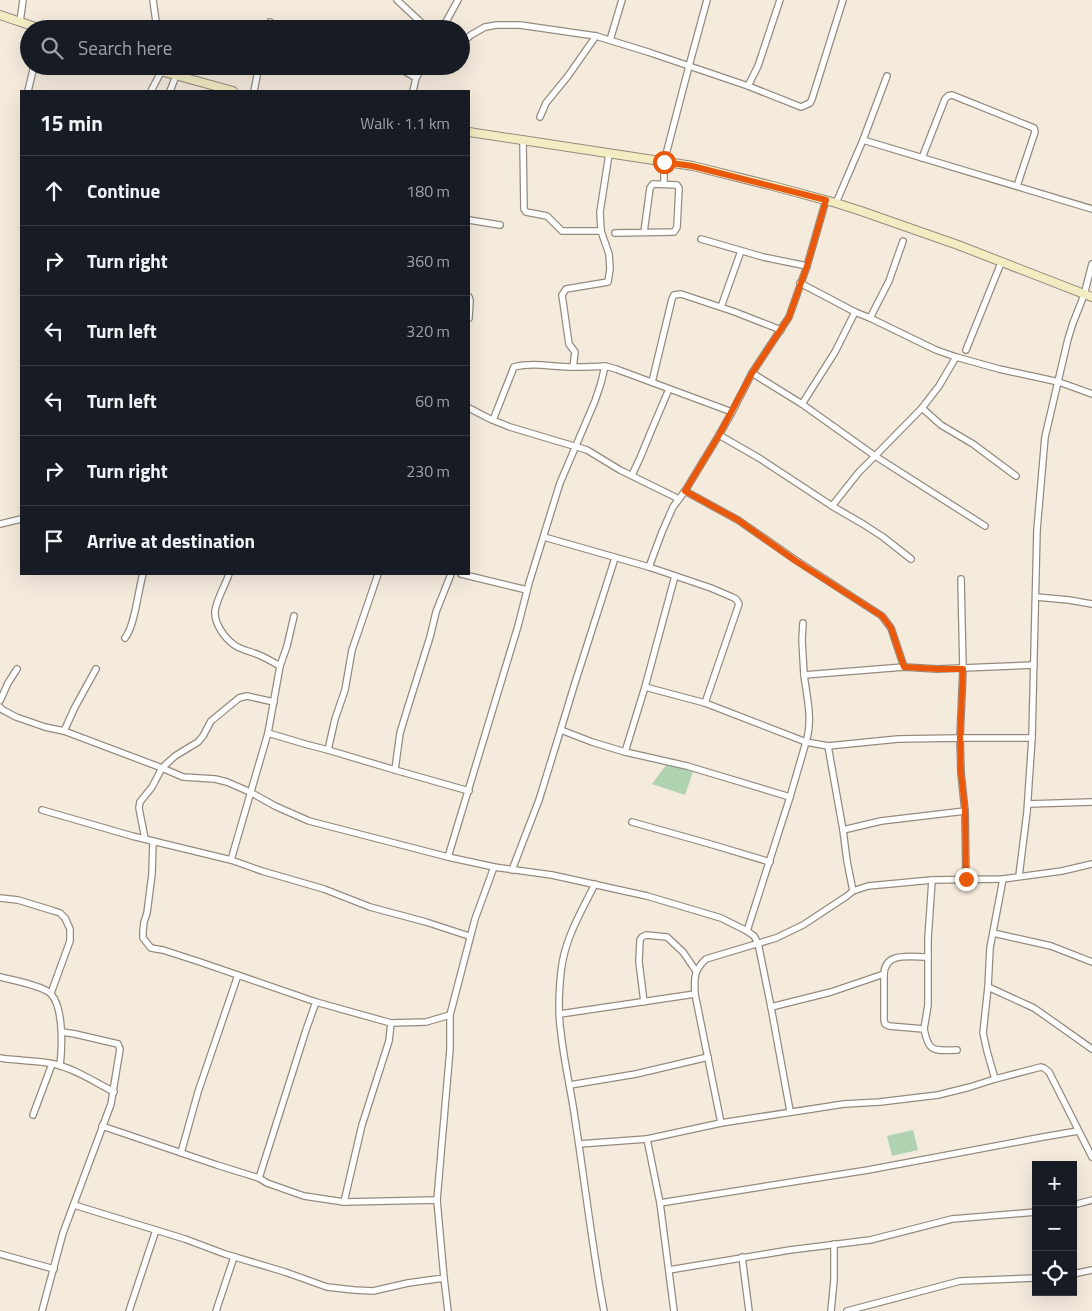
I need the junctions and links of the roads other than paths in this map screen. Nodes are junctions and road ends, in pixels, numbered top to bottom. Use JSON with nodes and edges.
{"nodes":[{"id":1,"x":23,"y":0,"type":"edge"},
{"id":2,"x":153,"y":0,"type":"edge"},
{"id":3,"x":397,"y":0,"type":"edge"},
{"id":4,"x":458,"y":0,"type":"edge"},
{"id":5,"x":622,"y":0,"type":"edge"},
{"id":6,"x":707,"y":0,"type":"edge"},
{"id":7,"x":780,"y":0,"type":"edge"},
{"id":8,"x":843,"y":0,"type":"edge"},
{"id":9,"x":0,"y":15,"type":"edge"},
{"id":10,"x":20,"y":20,"type":"edge"},
{"id":11,"x":155,"y":20,"type":"edge"},
{"id":12,"x":418,"y":20,"type":"edge"},
{"id":13,"x":447,"y":20,"type":"edge"},
{"id":14,"x":20,"y":22,"type":"edge"},
{"id":15,"x":470,"y":36,"type":"edge"},
{"id":16,"x":596,"y":36,"type":"junction"},
{"id":17,"x":610,"y":40,"type":"junction"},
{"id":18,"x":688,"y":66,"type":"junction"},
{"id":19,"x":32,"y":75,"type":"edge"},
{"id":20,"x":159,"y":75,"type":"edge"},
{"id":21,"x":172,"y":75,"type":"edge"},
{"id":22,"x":257,"y":75,"type":"edge"},
{"id":23,"x":411,"y":75,"type":"edge"},
{"id":24,"x":418,"y":75,"type":"edge"},
{"id":25,"x":176,"y":76,"type":"junction"},
{"id":26,"x":887,"y":76,"type":"dead end"},
{"id":27,"x":416,"y":78,"type":"junction"},
{"id":28,"x":748,"y":86,"type":"junction"},
{"id":29,"x":28,"y":90,"type":"edge"},
{"id":30,"x":152,"y":90,"type":"edge"},
{"id":31,"x":170,"y":90,"type":"edge"},
{"id":32,"x":230,"y":90,"type":"edge"},
{"id":33,"x":254,"y":90,"type":"edge"},
{"id":34,"x":413,"y":90,"type":"edge"},
{"id":35,"x":540,"y":117,"type":"dead end"},
{"id":36,"x":470,"y":132,"type":"edge"},
{"id":37,"x":863,"y":140,"type":"junction"},
{"id":38,"x":523,"y":141,"type":"junction"},
{"id":39,"x":609,"y":154,"type":"junction"},
{"id":40,"x":922,"y":158,"type":"junction"},
{"id":41,"x":664,"y":162,"type":"junction"},
{"id":42,"x":664,"y":184,"type":"junction"},
{"id":43,"x":1017,"y":186,"type":"junction"},
{"id":44,"x":826,"y":200,"type":"junction"},
{"id":45,"x":836,"y":203,"type":"junction"},
{"id":46,"x":1092,"y":209,"type":"edge"},
{"id":47,"x":470,"y":220,"type":"edge"},
{"id":48,"x":500,"y":225,"type":"dead end"},
{"id":49,"x":601,"y":231,"type":"junction"},
{"id":50,"x":644,"y":232,"type":"junction"},
{"id":51,"x":615,"y":233,"type":"dead end"},
{"id":52,"x":701,"y":239,"type":"dead end"},
{"id":53,"x":903,"y":241,"type":"dead end"},
{"id":54,"x":741,"y":251,"type":"junction"},
{"id":55,"x":1001,"y":263,"type":"junction"},
{"id":56,"x":1092,"y":264,"type":"edge"},
{"id":57,"x":807,"y":266,"type":"junction"},
{"id":58,"x":800,"y":283,"type":"junction"},
{"id":59,"x":1088,"y":296,"type":"edge"},
{"id":60,"x":721,"y":307,"type":"junction"},
{"id":61,"x":855,"y":312,"type":"junction"},
{"id":62,"x":870,"y":318,"type":"junction"},
{"id":63,"x":781,"y":330,"type":"junction"},
{"id":64,"x":966,"y":350,"type":"dead end"},
{"id":65,"x":956,"y":357,"type":"junction"},
{"id":66,"x":605,"y":366,"type":"junction"},
{"id":67,"x":573,"y":367,"type":"junction"},
{"id":68,"x":752,"y":373,"type":"junction"},
{"id":69,"x":652,"y":382,"type":"junction"},
{"id":70,"x":1058,"y":382,"type":"junction"},
{"id":71,"x":669,"y":389,"type":"junction"},
{"id":72,"x":1092,"y":394,"type":"edge"},
{"id":73,"x":802,"y":404,"type":"junction"},
{"id":74,"x":922,"y":408,"type":"junction"},
{"id":75,"x":470,"y":409,"type":"edge"},
{"id":76,"x":732,"y":412,"type":"junction"},
{"id":77,"x":492,"y":420,"type":"junction"},
{"id":78,"x":719,"y":435,"type":"junction"},
{"id":79,"x":575,"y":447,"type":"junction"},
{"id":80,"x":875,"y":456,"type":"junction"},
{"id":81,"x":632,"y":475,"type":"junction"},
{"id":82,"x":1016,"y":476,"type":"dead end"},
{"id":83,"x":685,"y":491,"type":"junction"},
{"id":84,"x":678,"y":500,"type":"junction"},
{"id":85,"x":832,"y":506,"type":"junction"},
{"id":86,"x":18,"y":520,"type":"edge"},
{"id":87,"x":0,"y":524,"type":"edge"},
{"id":88,"x":985,"y":526,"type":"dead end"},
{"id":89,"x":544,"y":537,"type":"junction"},
{"id":90,"x":615,"y":558,"type":"junction"},
{"id":91,"x":911,"y":558,"type":"dead end"},
{"id":92,"x":649,"y":567,"type":"junction"},
{"id":93,"x":143,"y":575,"type":"edge"},
{"id":94,"x":229,"y":575,"type":"edge"},
{"id":95,"x":378,"y":575,"type":"edge"},
{"id":96,"x":451,"y":575,"type":"edge"},
{"id":97,"x":464,"y":575,"type":"edge"},
{"id":98,"x":675,"y":576,"type":"junction"},
{"id":99,"x":961,"y":579,"type":"dead end"},
{"id":100,"x":527,"y":590,"type":"junction"},
{"id":101,"x":1036,"y":596,"type":"junction"},
{"id":102,"x":1092,"y":604,"type":"edge"},
{"id":103,"x":294,"y":616,"type":"dead end"},
{"id":104,"x":803,"y":624,"type":"dead end"},
{"id":105,"x":125,"y":638,"type":"dead end"},
{"id":106,"x":1034,"y":665,"type":"junction"},
{"id":107,"x":280,"y":666,"type":"junction"},
{"id":108,"x":904,"y":667,"type":"junction"},
{"id":109,"x":17,"y":669,"type":"dead end"},
{"id":110,"x":96,"y":669,"type":"dead end"},
{"id":111,"x":963,"y":669,"type":"junction"},
{"id":112,"x":804,"y":676,"type":"junction"},
{"id":113,"x":645,"y":687,"type":"junction"},
{"id":114,"x":0,"y":702,"type":"edge"},
{"id":115,"x":274,"y":702,"type":"junction"},
{"id":116,"x":706,"y":703,"type":"junction"},
{"id":117,"x":0,"y":707,"type":"edge"},
{"id":118,"x":561,"y":730,"type":"junction"},
{"id":119,"x":64,"y":732,"type":"junction"},
{"id":120,"x":268,"y":733,"type":"junction"},
{"id":121,"x":960,"y":738,"type":"junction"},
{"id":122,"x":1032,"y":738,"type":"junction"},
{"id":123,"x":806,"y":742,"type":"junction"},
{"id":124,"x":828,"y":746,"type":"junction"},
{"id":125,"x":328,"y":750,"type":"junction"},
{"id":126,"x":625,"y":752,"type":"junction"},
{"id":127,"x":162,"y":768,"type":"junction"},
{"id":128,"x":395,"y":770,"type":"junction"},
{"id":129,"x":469,"y":791,"type":"junction"},
{"id":130,"x":250,"y":792,"type":"junction"},
{"id":131,"x":790,"y":796,"type":"junction"},
{"id":132,"x":1092,"y":802,"type":"edge"},
{"id":133,"x":1028,"y":804,"type":"junction"},
{"id":134,"x":42,"y":810,"type":"dead end"},
{"id":135,"x":965,"y":810,"type":"junction"},
{"id":136,"x":632,"y":822,"type":"dead end"},
{"id":137,"x":843,"y":830,"type":"junction"},
{"id":138,"x":145,"y":839,"type":"junction"},
{"id":139,"x":153,"y":841,"type":"junction"},
{"id":140,"x":448,"y":857,"type":"junction"},
{"id":141,"x":230,"y":860,"type":"junction"},
{"id":142,"x":770,"y":862,"type":"junction"},
{"id":143,"x":1092,"y":864,"type":"edge"},
{"id":144,"x":494,"y":867,"type":"junction"},
{"id":145,"x":512,"y":870,"type":"junction"},
{"id":146,"x":1019,"y":876,"type":"junction"},
{"id":147,"x":966,"y":879,"type":"junction"},
{"id":148,"x":1003,"y":879,"type":"junction"},
{"id":149,"x":932,"y":880,"type":"junction"},
{"id":150,"x":595,"y":884,"type":"junction"},
{"id":151,"x":854,"y":891,"type":"junction"},
{"id":152,"x":0,"y":898,"type":"edge"},
{"id":153,"x":747,"y":931,"type":"junction"},
{"id":154,"x":993,"y":933,"type":"junction"},
{"id":155,"x":469,"y":936,"type":"junction"},
{"id":156,"x":758,"y":943,"type":"junction"},
{"id":157,"x":928,"y":957,"type":"junction"},
{"id":158,"x":1092,"y":962,"type":"edge"},
{"id":159,"x":696,"y":971,"type":"junction"},
{"id":160,"x":884,"y":974,"type":"junction"},
{"id":161,"x":238,"y":976,"type":"junction"},
{"id":162,"x":0,"y":977,"type":"edge"},
{"id":163,"x":988,"y":987,"type":"junction"},
{"id":164,"x":51,"y":993,"type":"junction"},
{"id":165,"x":695,"y":994,"type":"junction"},
{"id":166,"x":316,"y":1002,"type":"junction"},
{"id":167,"x":644,"y":1002,"type":"junction"},
{"id":168,"x":771,"y":1007,"type":"junction"},
{"id":169,"x":560,"y":1014,"type":"junction"},
{"id":170,"x":450,"y":1015,"type":"junction"},
{"id":171,"x":391,"y":1023,"type":"junction"},
{"id":172,"x":924,"y":1029,"type":"junction"},
{"id":173,"x":62,"y":1032,"type":"junction"},
{"id":174,"x":1092,"y":1049,"type":"edge"},
{"id":175,"x":957,"y":1050,"type":"dead end"},
{"id":176,"x":708,"y":1057,"type":"junction"},
{"id":177,"x":0,"y":1058,"type":"edge"},
{"id":178,"x":52,"y":1064,"type":"junction"},
{"id":179,"x":60,"y":1066,"type":"junction"},
{"id":180,"x":995,"y":1079,"type":"junction"},
{"id":181,"x":570,"y":1086,"type":"junction"},
{"id":182,"x":114,"y":1092,"type":"junction"},
{"id":183,"x":790,"y":1111,"type":"junction"},
{"id":184,"x":34,"y":1115,"type":"dead end"},
{"id":185,"x":721,"y":1123,"type":"junction"},
{"id":186,"x":102,"y":1126,"type":"junction"},
{"id":187,"x":1078,"y":1131,"type":"junction"},
{"id":188,"x":647,"y":1139,"type":"junction"},
{"id":189,"x":579,"y":1144,"type":"junction"},
{"id":190,"x":181,"y":1153,"type":"junction"},
{"id":191,"x":1092,"y":1157,"type":"edge"},
{"id":192,"x":259,"y":1178,"type":"junction"},
{"id":193,"x":436,"y":1200,"type":"junction"},
{"id":194,"x":1092,"y":1200,"type":"edge"},
{"id":195,"x":344,"y":1202,"type":"junction"},
{"id":196,"x":660,"y":1203,"type":"junction"},
{"id":197,"x":1077,"y":1203,"type":"edge"},
{"id":198,"x":74,"y":1205,"type":"junction"},
{"id":199,"x":1032,"y":1212,"type":"edge"},
{"id":200,"x":156,"y":1230,"type":"junction"},
{"id":201,"x":834,"y":1244,"type":"junction"},
{"id":202,"x":0,"y":1254,"type":"edge"},
{"id":203,"x":234,"y":1257,"type":"junction"},
{"id":204,"x":742,"y":1258,"type":"junction"},
{"id":205,"x":54,"y":1269,"type":"junction"},
{"id":206,"x":669,"y":1270,"type":"junction"},
{"id":207,"x":1092,"y":1270,"type":"edge"},
{"id":208,"x":1077,"y":1273,"type":"edge"},
{"id":209,"x":444,"y":1278,"type":"junction"},
{"id":210,"x":1032,"y":1278,"type":"edge"},
{"id":211,"x":42,"y":1311,"type":"edge"},
{"id":212,"x":129,"y":1311,"type":"edge"},
{"id":213,"x":216,"y":1311,"type":"edge"},
{"id":214,"x":448,"y":1311,"type":"edge"},
{"id":215,"x":604,"y":1311,"type":"edge"},
{"id":216,"x":674,"y":1311,"type":"edge"},
{"id":217,"x":749,"y":1311,"type":"edge"},
{"id":218,"x":831,"y":1311,"type":"edge"},
{"id":219,"x":847,"y":1311,"type":"edge"}],
"edges":[{"from":1,"to":10,"type":"street"},
{"from":2,"to":11,"type":"street"},
{"from":3,"to":12,"type":"street"},
{"from":4,"to":13,"type":"street"},
{"from":5,"to":17,"type":"street"},
{"from":6,"to":18,"type":"street"},
{"from":7,"to":28,"type":"street"},
{"from":8,"to":28,"type":"street"},
{"from":9,"to":14,"type":"main road"},
{"from":15,"to":16,"type":"street"},
{"from":16,"to":17,"type":"street"},
{"from":16,"to":35,"type":"street"},
{"from":17,"to":18,"type":"street"},
{"from":18,"to":28,"type":"street"},
{"from":18,"to":41,"type":"street"},
{"from":19,"to":29,"type":"street"},
{"from":20,"to":30,"type":"street"},
{"from":21,"to":25,"type":"main road"},
{"from":22,"to":33,"type":"street"},
{"from":23,"to":27,"type":"street"},
{"from":24,"to":27,"type":"street"},
{"from":25,"to":31,"type":"street"},
{"from":25,"to":32,"type":"main road"},
{"from":26,"to":37,"type":"street"},
{"from":27,"to":34,"type":"street"},
{"from":36,"to":38,"type":"main road"},
{"from":37,"to":40,"type":"street"},
{"from":37,"to":45,"type":"street"},
{"from":38,"to":39,"type":"main road"},
{"from":38,"to":49,"type":"street"},
{"from":39,"to":41,"type":"main road"},
{"from":39,"to":49,"type":"street"},
{"from":40,"to":43,"type":"street"},
{"from":40,"to":43,"type":"street"},
{"from":41,"to":42,"type":"street"},
{"from":41,"to":44,"type":"main road"},
{"from":42,"to":50,"type":"street"},
{"from":42,"to":50,"type":"street"},
{"from":43,"to":46,"type":"street"},
{"from":44,"to":45,"type":"main road"},
{"from":44,"to":57,"type":"street"},
{"from":45,"to":55,"type":"main road"},
{"from":47,"to":48,"type":"street"},
{"from":49,"to":67,"type":"street"},
{"from":50,"to":51,"type":"street"},
{"from":52,"to":54,"type":"street"},
{"from":53,"to":62,"type":"street"},
{"from":54,"to":57,"type":"street"},
{"from":54,"to":60,"type":"street"},
{"from":55,"to":59,"type":"main road"},
{"from":55,"to":64,"type":"street"},
{"from":56,"to":59,"type":"street"},
{"from":57,"to":58,"type":"street"},
{"from":58,"to":61,"type":"street"},
{"from":58,"to":63,"type":"street"},
{"from":59,"to":70,"type":"street"},
{"from":60,"to":63,"type":"street"},
{"from":60,"to":69,"type":"street"},
{"from":61,"to":62,"type":"street"},
{"from":61,"to":73,"type":"street"},
{"from":62,"to":65,"type":"street"},
{"from":63,"to":68,"type":"street"},
{"from":65,"to":70,"type":"street"},
{"from":65,"to":74,"type":"street"},
{"from":66,"to":67,"type":"street"},
{"from":66,"to":69,"type":"street"},
{"from":66,"to":79,"type":"street"},
{"from":67,"to":77,"type":"street"},
{"from":68,"to":73,"type":"street"},
{"from":68,"to":76,"type":"street"},
{"from":69,"to":71,"type":"street"},
{"from":70,"to":72,"type":"street"},
{"from":70,"to":101,"type":"street"},
{"from":71,"to":76,"type":"street"},
{"from":71,"to":81,"type":"street"},
{"from":73,"to":80,"type":"street"},
{"from":74,"to":80,"type":"street"},
{"from":74,"to":82,"type":"street"},
{"from":75,"to":77,"type":"street"},
{"from":76,"to":78,"type":"street"},
{"from":77,"to":79,"type":"street"},
{"from":78,"to":83,"type":"street"},
{"from":78,"to":85,"type":"street"},
{"from":79,"to":81,"type":"street"},
{"from":79,"to":89,"type":"street"},
{"from":80,"to":85,"type":"street"},
{"from":80,"to":88,"type":"street"},
{"from":81,"to":84,"type":"street"},
{"from":83,"to":84,"type":"street"},
{"from":83,"to":108,"type":"street"},
{"from":84,"to":92,"type":"street"},
{"from":85,"to":91,"type":"street"},
{"from":86,"to":87,"type":"street"},
{"from":89,"to":90,"type":"street"},
{"from":89,"to":100,"type":"street"},
{"from":90,"to":92,"type":"street"},
{"from":90,"to":118,"type":"street"},
{"from":92,"to":98,"type":"street"},
{"from":93,"to":105,"type":"street"},
{"from":94,"to":107,"type":"street"},
{"from":95,"to":125,"type":"street"},
{"from":96,"to":128,"type":"street"},
{"from":97,"to":100,"type":"street"},
{"from":98,"to":113,"type":"street"},
{"from":98,"to":116,"type":"street"},
{"from":99,"to":111,"type":"street"},
{"from":100,"to":129,"type":"street"},
{"from":101,"to":102,"type":"street"},
{"from":101,"to":106,"type":"street"},
{"from":103,"to":107,"type":"street"},
{"from":104,"to":112,"type":"street"},
{"from":106,"to":111,"type":"street"},
{"from":106,"to":122,"type":"street"},
{"from":107,"to":115,"type":"street"},
{"from":108,"to":111,"type":"street"},
{"from":108,"to":112,"type":"street"},
{"from":109,"to":114,"type":"street"},
{"from":110,"to":119,"type":"street"},
{"from":111,"to":121,"type":"street"},
{"from":112,"to":123,"type":"street"},
{"from":113,"to":116,"type":"street"},
{"from":113,"to":126,"type":"street"},
{"from":115,"to":120,"type":"street"},
{"from":115,"to":127,"type":"street"},
{"from":116,"to":123,"type":"street"},
{"from":117,"to":119,"type":"street"},
{"from":118,"to":126,"type":"street"},
{"from":118,"to":145,"type":"street"},
{"from":119,"to":127,"type":"street"},
{"from":120,"to":125,"type":"street"},
{"from":120,"to":130,"type":"street"},
{"from":121,"to":122,"type":"street"},
{"from":121,"to":124,"type":"street"},
{"from":121,"to":135,"type":"street"},
{"from":122,"to":133,"type":"street"},
{"from":123,"to":124,"type":"street"},
{"from":123,"to":131,"type":"street"},
{"from":124,"to":137,"type":"street"},
{"from":125,"to":128,"type":"street"},
{"from":126,"to":131,"type":"street"},
{"from":127,"to":130,"type":"street"},
{"from":127,"to":138,"type":"street"},
{"from":128,"to":129,"type":"street"},
{"from":129,"to":140,"type":"street"},
{"from":130,"to":140,"type":"street"},
{"from":130,"to":141,"type":"street"},
{"from":131,"to":142,"type":"street"},
{"from":132,"to":133,"type":"street"},
{"from":133,"to":146,"type":"street"},
{"from":134,"to":138,"type":"street"},
{"from":135,"to":137,"type":"street"},
{"from":135,"to":147,"type":"street"},
{"from":136,"to":142,"type":"street"},
{"from":137,"to":151,"type":"street"},
{"from":138,"to":139,"type":"street"},
{"from":139,"to":141,"type":"street"},
{"from":139,"to":161,"type":"street"},
{"from":140,"to":144,"type":"street"},
{"from":141,"to":155,"type":"street"},
{"from":142,"to":153,"type":"street"},
{"from":143,"to":146,"type":"street"},
{"from":144,"to":145,"type":"street"},
{"from":144,"to":155,"type":"street"},
{"from":145,"to":150,"type":"street"},
{"from":146,"to":148,"type":"street"},
{"from":147,"to":148,"type":"street"},
{"from":147,"to":149,"type":"street"},
{"from":148,"to":154,"type":"street"},
{"from":149,"to":151,"type":"street"},
{"from":149,"to":157,"type":"street"},
{"from":150,"to":153,"type":"street"},
{"from":150,"to":169,"type":"street"},
{"from":151,"to":156,"type":"street"},
{"from":152,"to":164,"type":"street"},
{"from":153,"to":156,"type":"street"},
{"from":154,"to":158,"type":"street"},
{"from":154,"to":163,"type":"street"},
{"from":155,"to":170,"type":"street"},
{"from":156,"to":159,"type":"street"},
{"from":156,"to":168,"type":"street"},
{"from":157,"to":160,"type":"street"},
{"from":157,"to":172,"type":"street"},
{"from":159,"to":165,"type":"street"},
{"from":159,"to":167,"type":"street"},
{"from":160,"to":168,"type":"street"},
{"from":160,"to":172,"type":"street"},
{"from":161,"to":166,"type":"street"},
{"from":161,"to":190,"type":"street"},
{"from":162,"to":164,"type":"street"},
{"from":163,"to":174,"type":"street"},
{"from":163,"to":180,"type":"street"},
{"from":164,"to":173,"type":"street"},
{"from":165,"to":167,"type":"street"},
{"from":165,"to":176,"type":"street"},
{"from":166,"to":171,"type":"street"},
{"from":166,"to":192,"type":"street"},
{"from":167,"to":169,"type":"street"},
{"from":168,"to":183,"type":"street"},
{"from":169,"to":181,"type":"street"},
{"from":170,"to":171,"type":"street"},
{"from":170,"to":193,"type":"street"},
{"from":171,"to":195,"type":"street"},
{"from":172,"to":175,"type":"street"},
{"from":173,"to":179,"type":"street"},
{"from":173,"to":182,"type":"street"},
{"from":176,"to":181,"type":"street"},
{"from":176,"to":185,"type":"street"},
{"from":177,"to":178,"type":"street"},
{"from":178,"to":179,"type":"street"},
{"from":178,"to":184,"type":"street"},
{"from":179,"to":182,"type":"street"},
{"from":180,"to":183,"type":"street"},
{"from":180,"to":187,"type":"street"},
{"from":181,"to":189,"type":"street"},
{"from":182,"to":186,"type":"street"},
{"from":183,"to":185,"type":"street"},
{"from":185,"to":188,"type":"street"},
{"from":186,"to":190,"type":"street"},
{"from":186,"to":198,"type":"street"},
{"from":187,"to":191,"type":"street"},
{"from":187,"to":196,"type":"street"},
{"from":188,"to":189,"type":"street"},
{"from":188,"to":196,"type":"street"},
{"from":189,"to":215,"type":"street"},
{"from":190,"to":192,"type":"street"},
{"from":192,"to":195,"type":"street"},
{"from":193,"to":195,"type":"street"},
{"from":193,"to":209,"type":"street"},
{"from":194,"to":197,"type":"street"},
{"from":196,"to":206,"type":"street"},
{"from":198,"to":200,"type":"street"},
{"from":198,"to":205,"type":"street"},
{"from":199,"to":201,"type":"street"},
{"from":200,"to":203,"type":"street"},
{"from":200,"to":212,"type":"street"},
{"from":201,"to":204,"type":"street"},
{"from":201,"to":218,"type":"street"},
{"from":202,"to":205,"type":"street"},
{"from":203,"to":209,"type":"street"},
{"from":203,"to":213,"type":"street"},
{"from":204,"to":206,"type":"street"},
{"from":204,"to":217,"type":"street"},
{"from":205,"to":211,"type":"street"},
{"from":206,"to":216,"type":"street"},
{"from":207,"to":208,"type":"street"},
{"from":209,"to":214,"type":"street"},
{"from":210,"to":219,"type":"street"}]}
